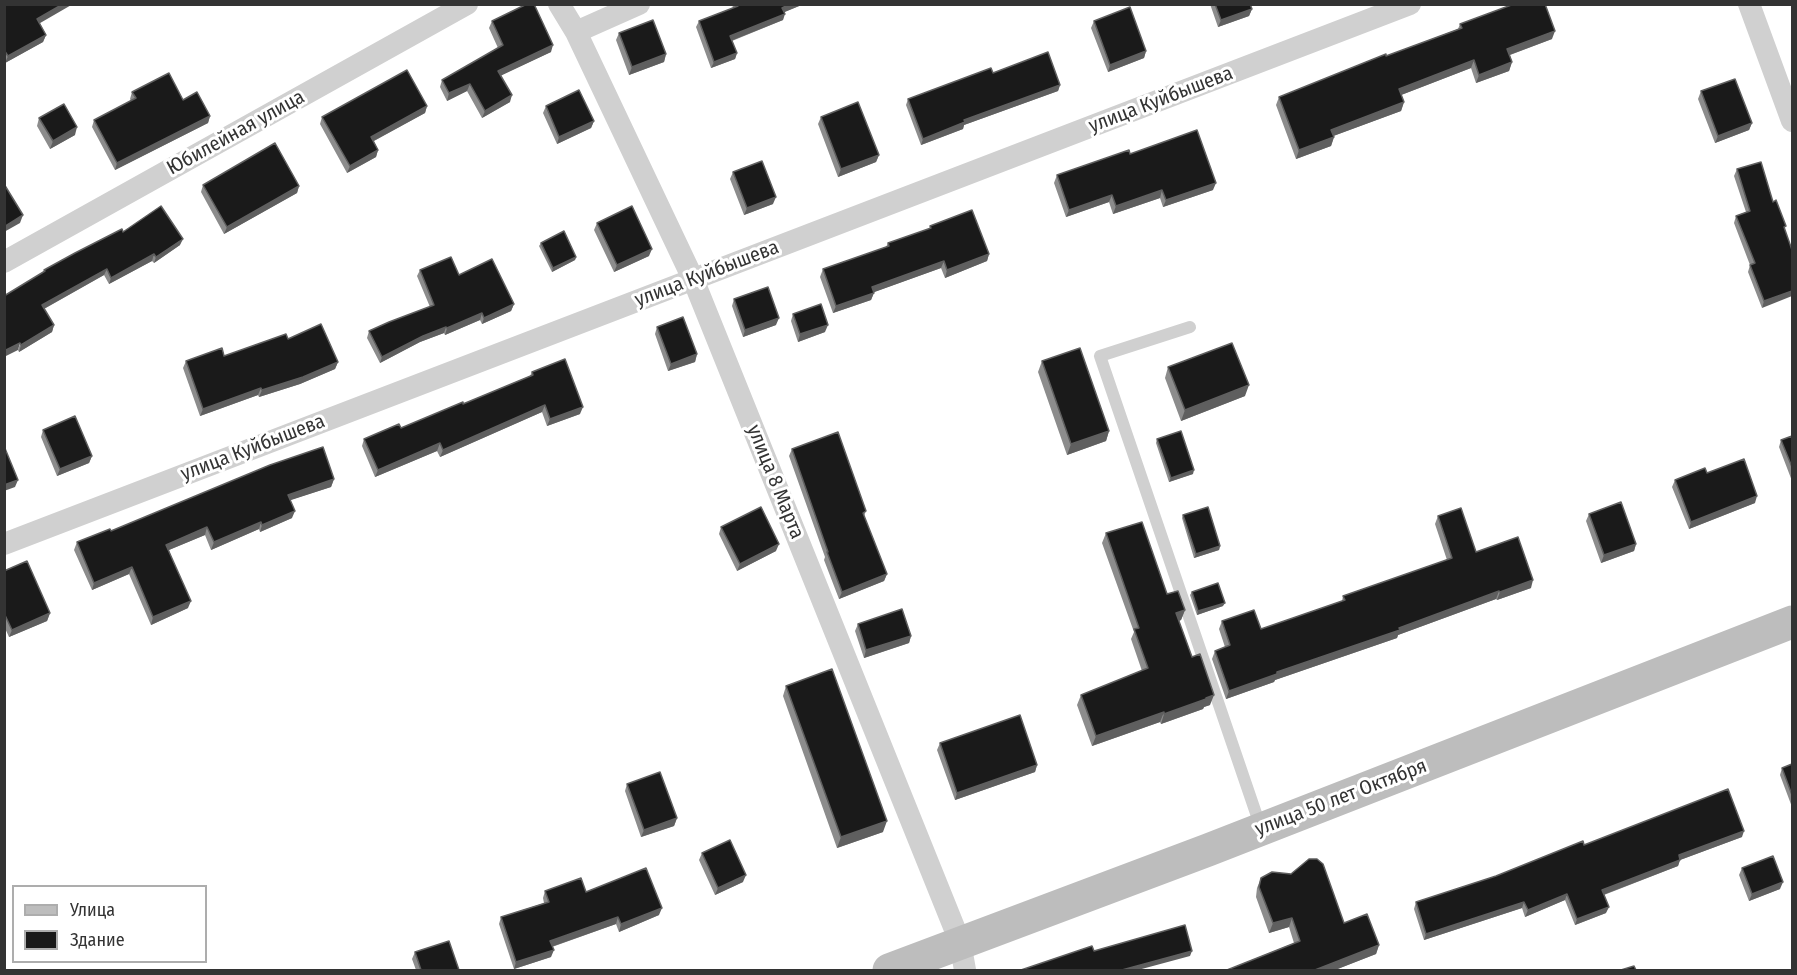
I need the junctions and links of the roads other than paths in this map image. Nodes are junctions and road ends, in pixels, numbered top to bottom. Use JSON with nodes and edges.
{"nodes":[{"id":1,"x":468,"y":4,"type":"edge"},
{"id":2,"x":559,"y":4,"type":"edge"},
{"id":3,"x":639,"y":4,"type":"edge"},
{"id":4,"x":1410,"y":4,"type":"edge"},
{"id":5,"x":1749,"y":4,"type":"edge"},
{"id":6,"x":576,"y":32,"type":"junction"},
{"id":7,"x":1792,"y":121,"type":"edge"},
{"id":8,"x":4,"y":262,"type":"edge"},
{"id":9,"x":693,"y":279,"type":"junction"},
{"id":10,"x":1190,"y":327,"type":"dead end"},
{"id":11,"x":4,"y":544,"type":"edge"},
{"id":12,"x":1792,"y":622,"type":"edge"},
{"id":13,"x":1262,"y":829,"type":"junction"},
{"id":14,"x":962,"y":956,"type":"edge"},
{"id":15,"x":889,"y":970,"type":"edge"}],
"edges":[{"from":1,"to":8,"type":"street","name":"Юбилейная улица"},
{"from":2,"to":6,"type":"street","name":"улица 8 Марта"},
{"from":3,"to":6,"type":"street"},
{"from":4,"to":9,"type":"street","name":"улица Куйбышева"},
{"from":5,"to":7,"type":"street"},
{"from":6,"to":9,"type":"street","name":"улица 8 Марта"},
{"from":9,"to":11,"type":"street","name":"улица Куйбышева"},
{"from":9,"to":14,"type":"street","name":"улица 8 Марта"},
{"from":10,"to":13,"type":"lane"},
{"from":12,"to":13,"type":"main road","name":"улица 50 лет Октября"},
{"from":13,"to":14,"type":"main road","name":"улица 50 лет Октября"},
{"from":14,"to":15,"type":"main road","name":"улица 50 лет Октября"}]}
